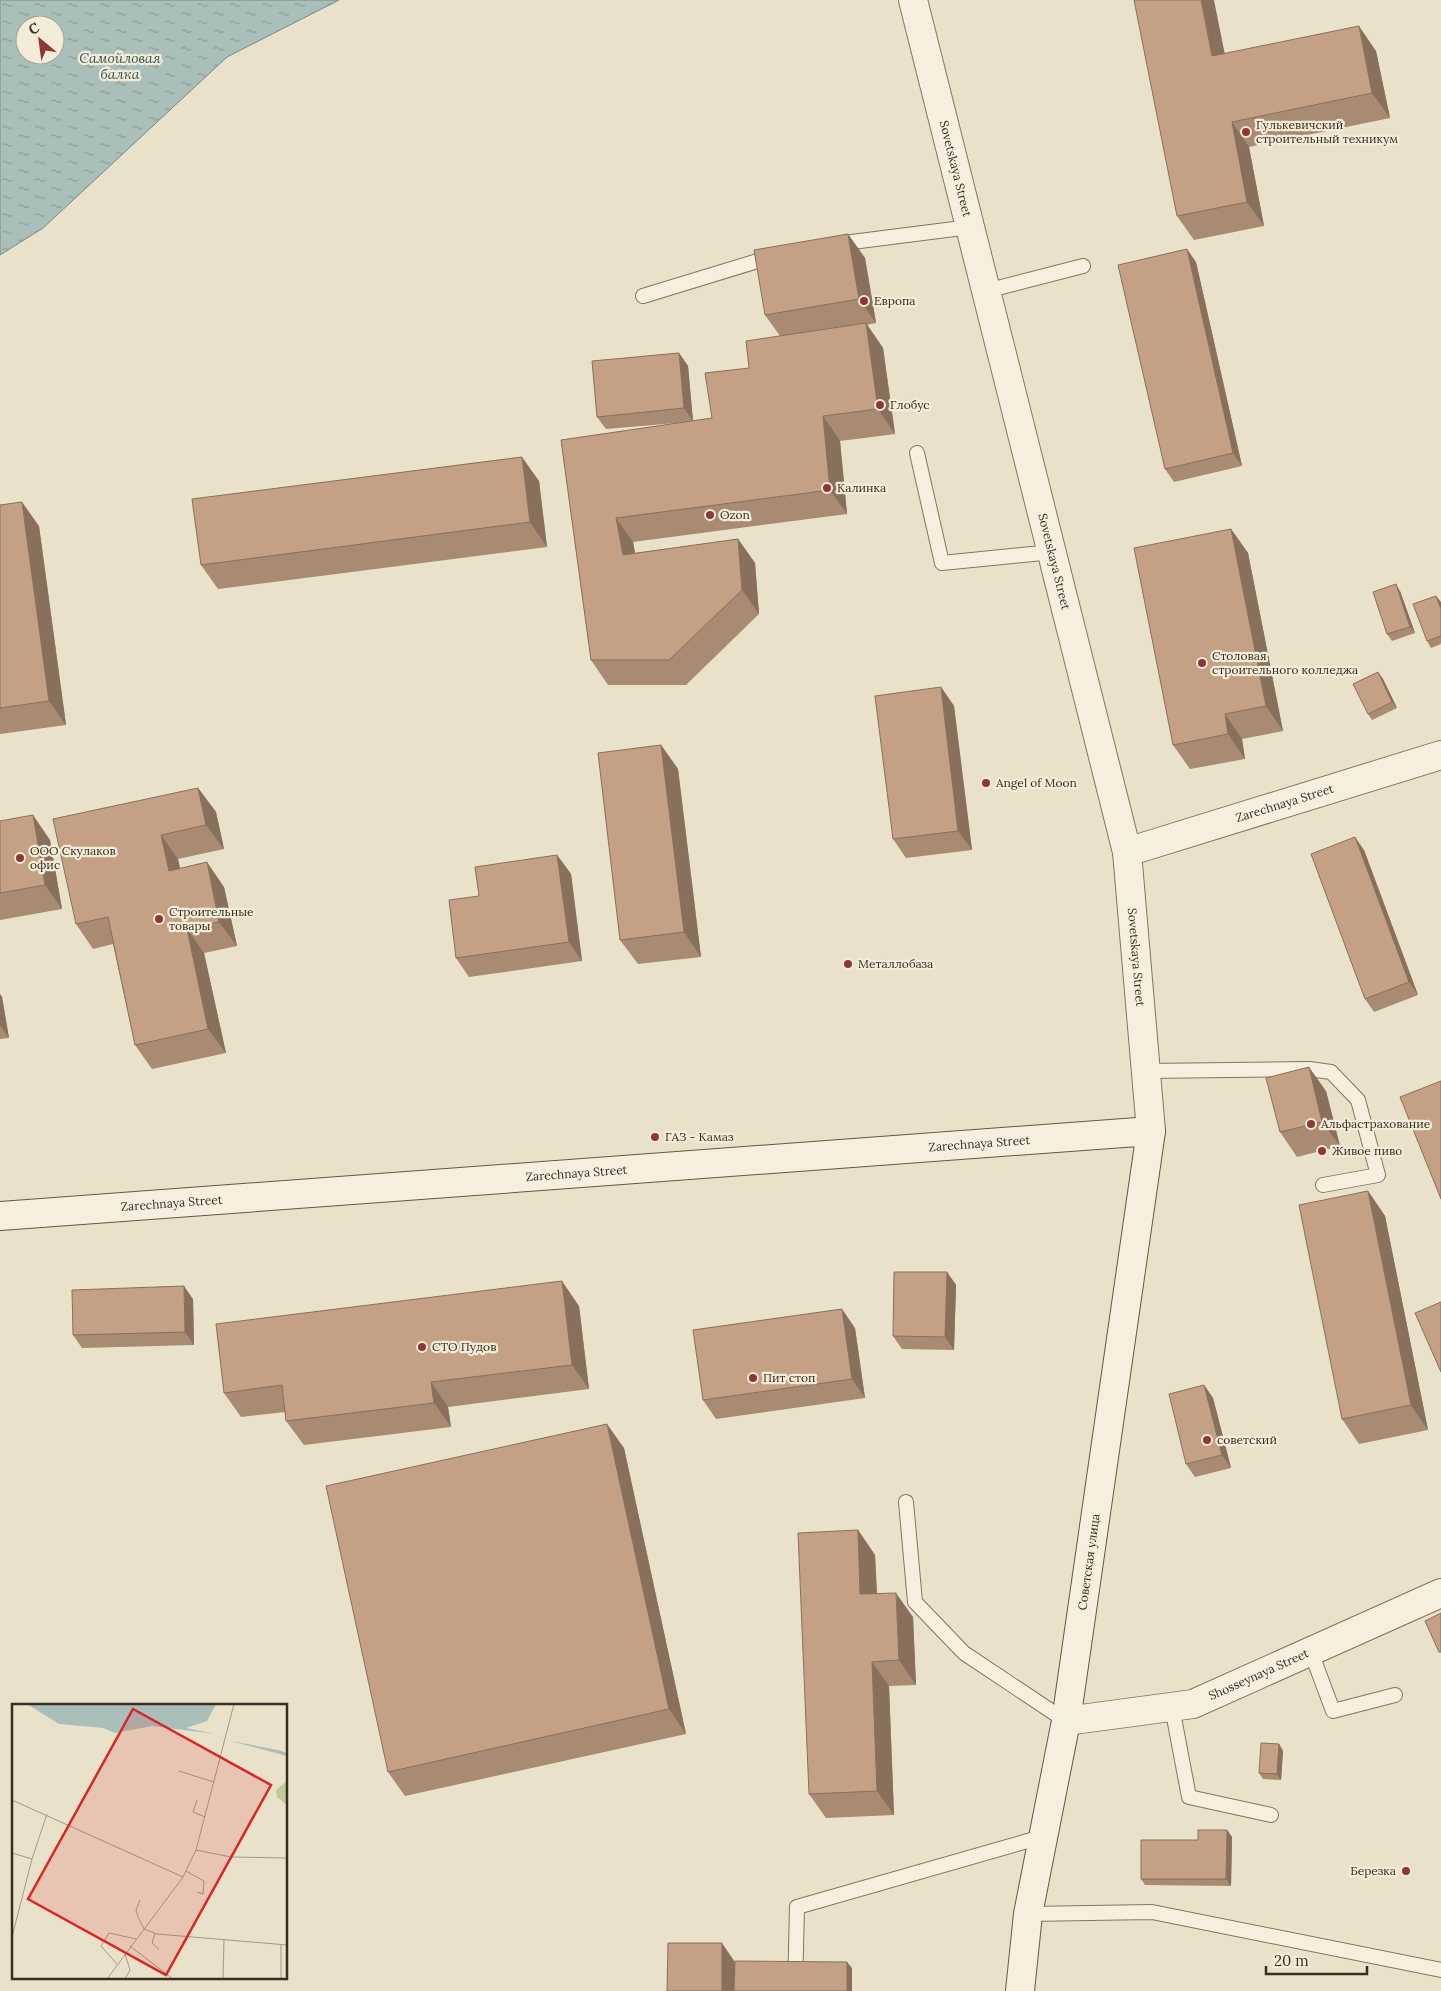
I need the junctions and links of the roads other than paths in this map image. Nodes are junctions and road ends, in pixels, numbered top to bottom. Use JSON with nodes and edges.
{"nodes":[{"id":1,"x":913,"y":0,"type":"edge"},
{"id":2,"x":970,"y":226,"type":"junction"},
{"id":3,"x":819,"y":246,"type":"edge"},
{"id":4,"x":790,"y":251,"type":"edge"},
{"id":5,"x":1083,"y":266,"type":"dead end"},
{"id":6,"x":986,"y":291,"type":"junction"},
{"id":7,"x":643,"y":296,"type":"dead end"},
{"id":8,"x":918,"y":453,"type":"dead end"},
{"id":9,"x":1052,"y":552,"type":"junction"},
{"id":10,"x":1441,"y":755,"type":"edge"},
{"id":11,"x":1127,"y":852,"type":"junction"},
{"id":12,"x":1146,"y":1071,"type":"junction"},
{"id":13,"x":1151,"y":1131,"type":"junction"},
{"id":14,"x":1323,"y":1185,"type":"dead end"},
{"id":15,"x":0,"y":1216,"type":"edge"},
{"id":16,"x":906,"y":1502,"type":"dead end"},
{"id":17,"x":1441,"y":1593,"type":"edge"},
{"id":18,"x":1311,"y":1652,"type":"junction"},
{"id":19,"x":1395,"y":1696,"type":"dead end"},
{"id":20,"x":1172,"y":1707,"type":"junction"},
{"id":21,"x":1066,"y":1721,"type":"junction"},
{"id":22,"x":1270,"y":1815,"type":"dead end"},
{"id":23,"x":1045,"y":1836,"type":"junction"},
{"id":24,"x":1028,"y":1914,"type":"junction"},
{"id":25,"x":1441,"y":1970,"type":"edge"},
{"id":26,"x":795,"y":1991,"type":"edge"},
{"id":27,"x":1020,"y":1991,"type":"edge"}],
"edges":[{"from":1,"to":2,"type":"main road","name":"Sovetskaya Street"},
{"from":2,"to":3,"type":"lane"},
{"from":2,"to":6,"type":"main road","name":"Sovetskaya Street"},
{"from":4,"to":7,"type":"lane"},
{"from":5,"to":6,"type":"lane"},
{"from":6,"to":9,"type":"main road","name":"Sovetskaya Street"},
{"from":8,"to":9,"type":"lane"},
{"from":9,"to":11,"type":"main road","name":"Sovetskaya Street"},
{"from":10,"to":11,"type":"main road","name":"Zarechnaya Street"},
{"from":11,"to":12,"type":"main road","name":"Sovetskaya Street"},
{"from":12,"to":13,"type":"main road","name":"Sovetskaya Street"},
{"from":12,"to":14,"type":"lane"},
{"from":13,"to":15,"type":"main road","name":"Zarechnaya Street"},
{"from":13,"to":21,"type":"main road","name":"Советская улица"},
{"from":16,"to":21,"type":"lane"},
{"from":17,"to":18,"type":"main road","name":"Shosseynaya Street"},
{"from":18,"to":19,"type":"lane"},
{"from":18,"to":20,"type":"main road","name":"Shosseynaya Street"},
{"from":20,"to":21,"type":"main road","name":"Shosseynaya Street"},
{"from":20,"to":22,"type":"lane"},
{"from":21,"to":23,"type":"main road","name":"Советская улица"},
{"from":23,"to":24,"type":"main road","name":"Советская улица"},
{"from":23,"to":26,"type":"lane"},
{"from":24,"to":25,"type":"lane"},
{"from":24,"to":27,"type":"main road","name":"Советская улица"}]}
